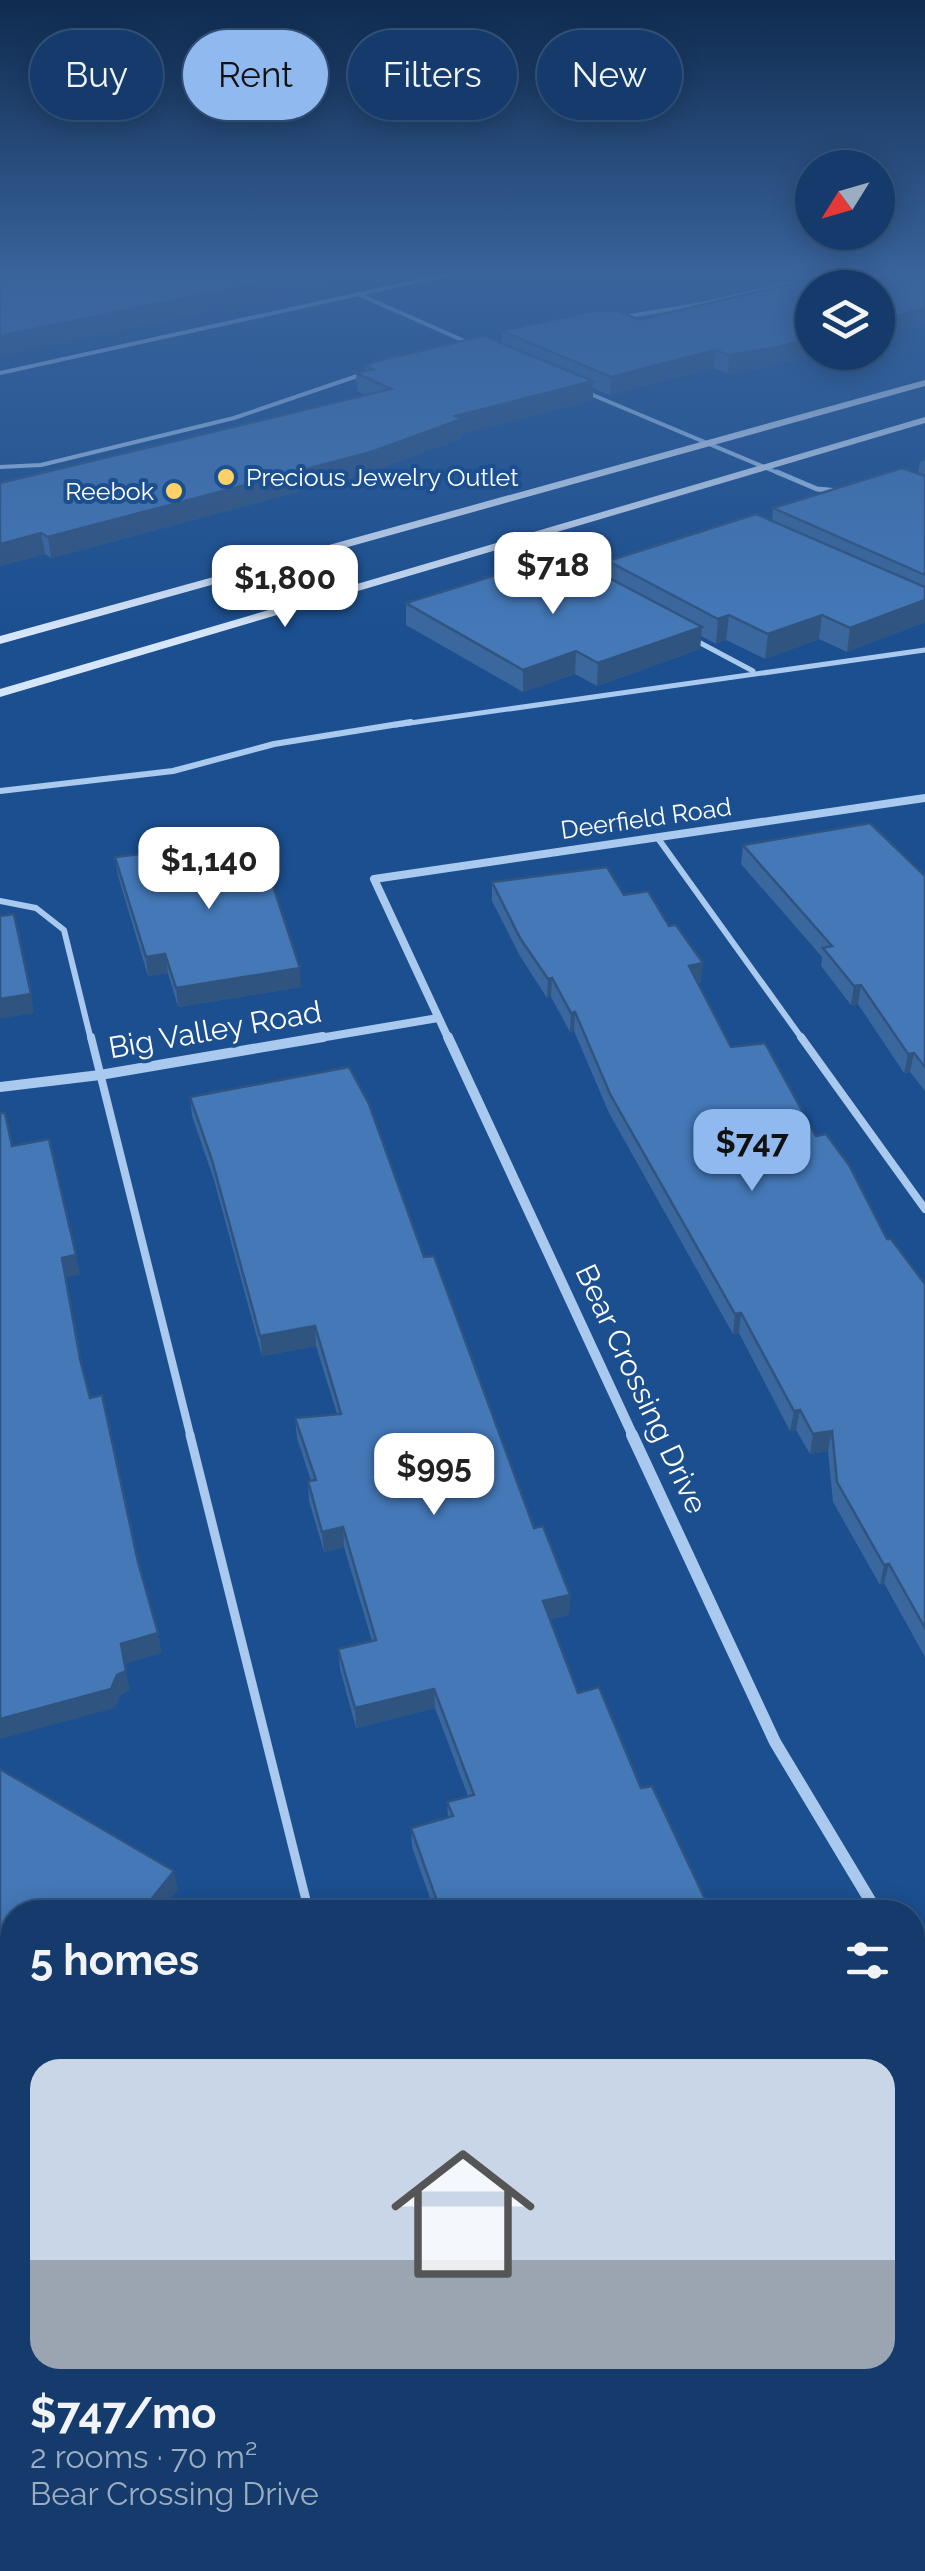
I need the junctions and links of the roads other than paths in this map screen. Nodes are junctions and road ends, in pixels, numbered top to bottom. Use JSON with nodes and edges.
{"nodes":[{"id":1,"x":303,"y":395,"type":"edge"},
{"id":2,"x":592,"y":395,"type":"edge"},
{"id":3,"x":882,"y":395,"type":"edge"},
{"id":4,"x":925,"y":420,"type":"edge"},
{"id":5,"x":708,"y":444,"type":"junction"},
{"id":6,"x":762,"y":466,"type":"junction"},
{"id":7,"x":0,"y":467,"type":"edge"},
{"id":8,"x":849,"y":490,"type":"edge"},
{"id":9,"x":688,"y":636,"type":"edge"},
{"id":10,"x":0,"y":640,"type":"edge"},
{"id":11,"x":925,"y":650,"type":"edge"},
{"id":12,"x":753,"y":672,"type":"junction"},
{"id":13,"x":0,"y":693,"type":"edge"},
{"id":14,"x":0,"y":791,"type":"edge"},
{"id":15,"x":925,"y":798,"type":"edge"},
{"id":16,"x":657,"y":837,"type":"junction"},
{"id":17,"x":374,"y":879,"type":"joint"},
{"id":18,"x":0,"y":901,"type":"edge"},
{"id":19,"x":438,"y":1018,"type":"junction"},
{"id":20,"x":100,"y":1075,"type":"junction"},
{"id":21,"x":0,"y":1086,"type":"edge"},
{"id":22,"x":925,"y":1209,"type":"edge"},
{"id":23,"x":305,"y":1900,"type":"edge"},
{"id":24,"x":871,"y":1900,"type":"edge"}],
"edges":[{"from":1,"to":7,"type":"lane"},
{"from":2,"to":5,"type":"lane"},
{"from":3,"to":5,"type":"main road"},
{"from":4,"to":6,"type":"main road"},
{"from":5,"to":6,"type":"lane"},
{"from":5,"to":10,"type":"main road"},
{"from":6,"to":8,"type":"lane"},
{"from":6,"to":13,"type":"main road"},
{"from":9,"to":12,"type":"lane"},
{"from":11,"to":12,"type":"lane"},
{"from":12,"to":14,"type":"lane"},
{"from":15,"to":16,"type":"street","name":"Deerfield Road"},
{"from":16,"to":17,"type":"street","name":"Deerfield Road"},
{"from":16,"to":22,"type":"lane"},
{"from":17,"to":19,"type":"street","name":"Bear Crossing Drive"},
{"from":18,"to":20,"type":"lane"},
{"from":19,"to":20,"type":"street","name":"Big Valley Road"},
{"from":19,"to":24,"type":"street","name":"Bear Crossing Drive"},
{"from":20,"to":21,"type":"street","name":"Big Valley Road"},
{"from":20,"to":23,"type":"lane"}]}
